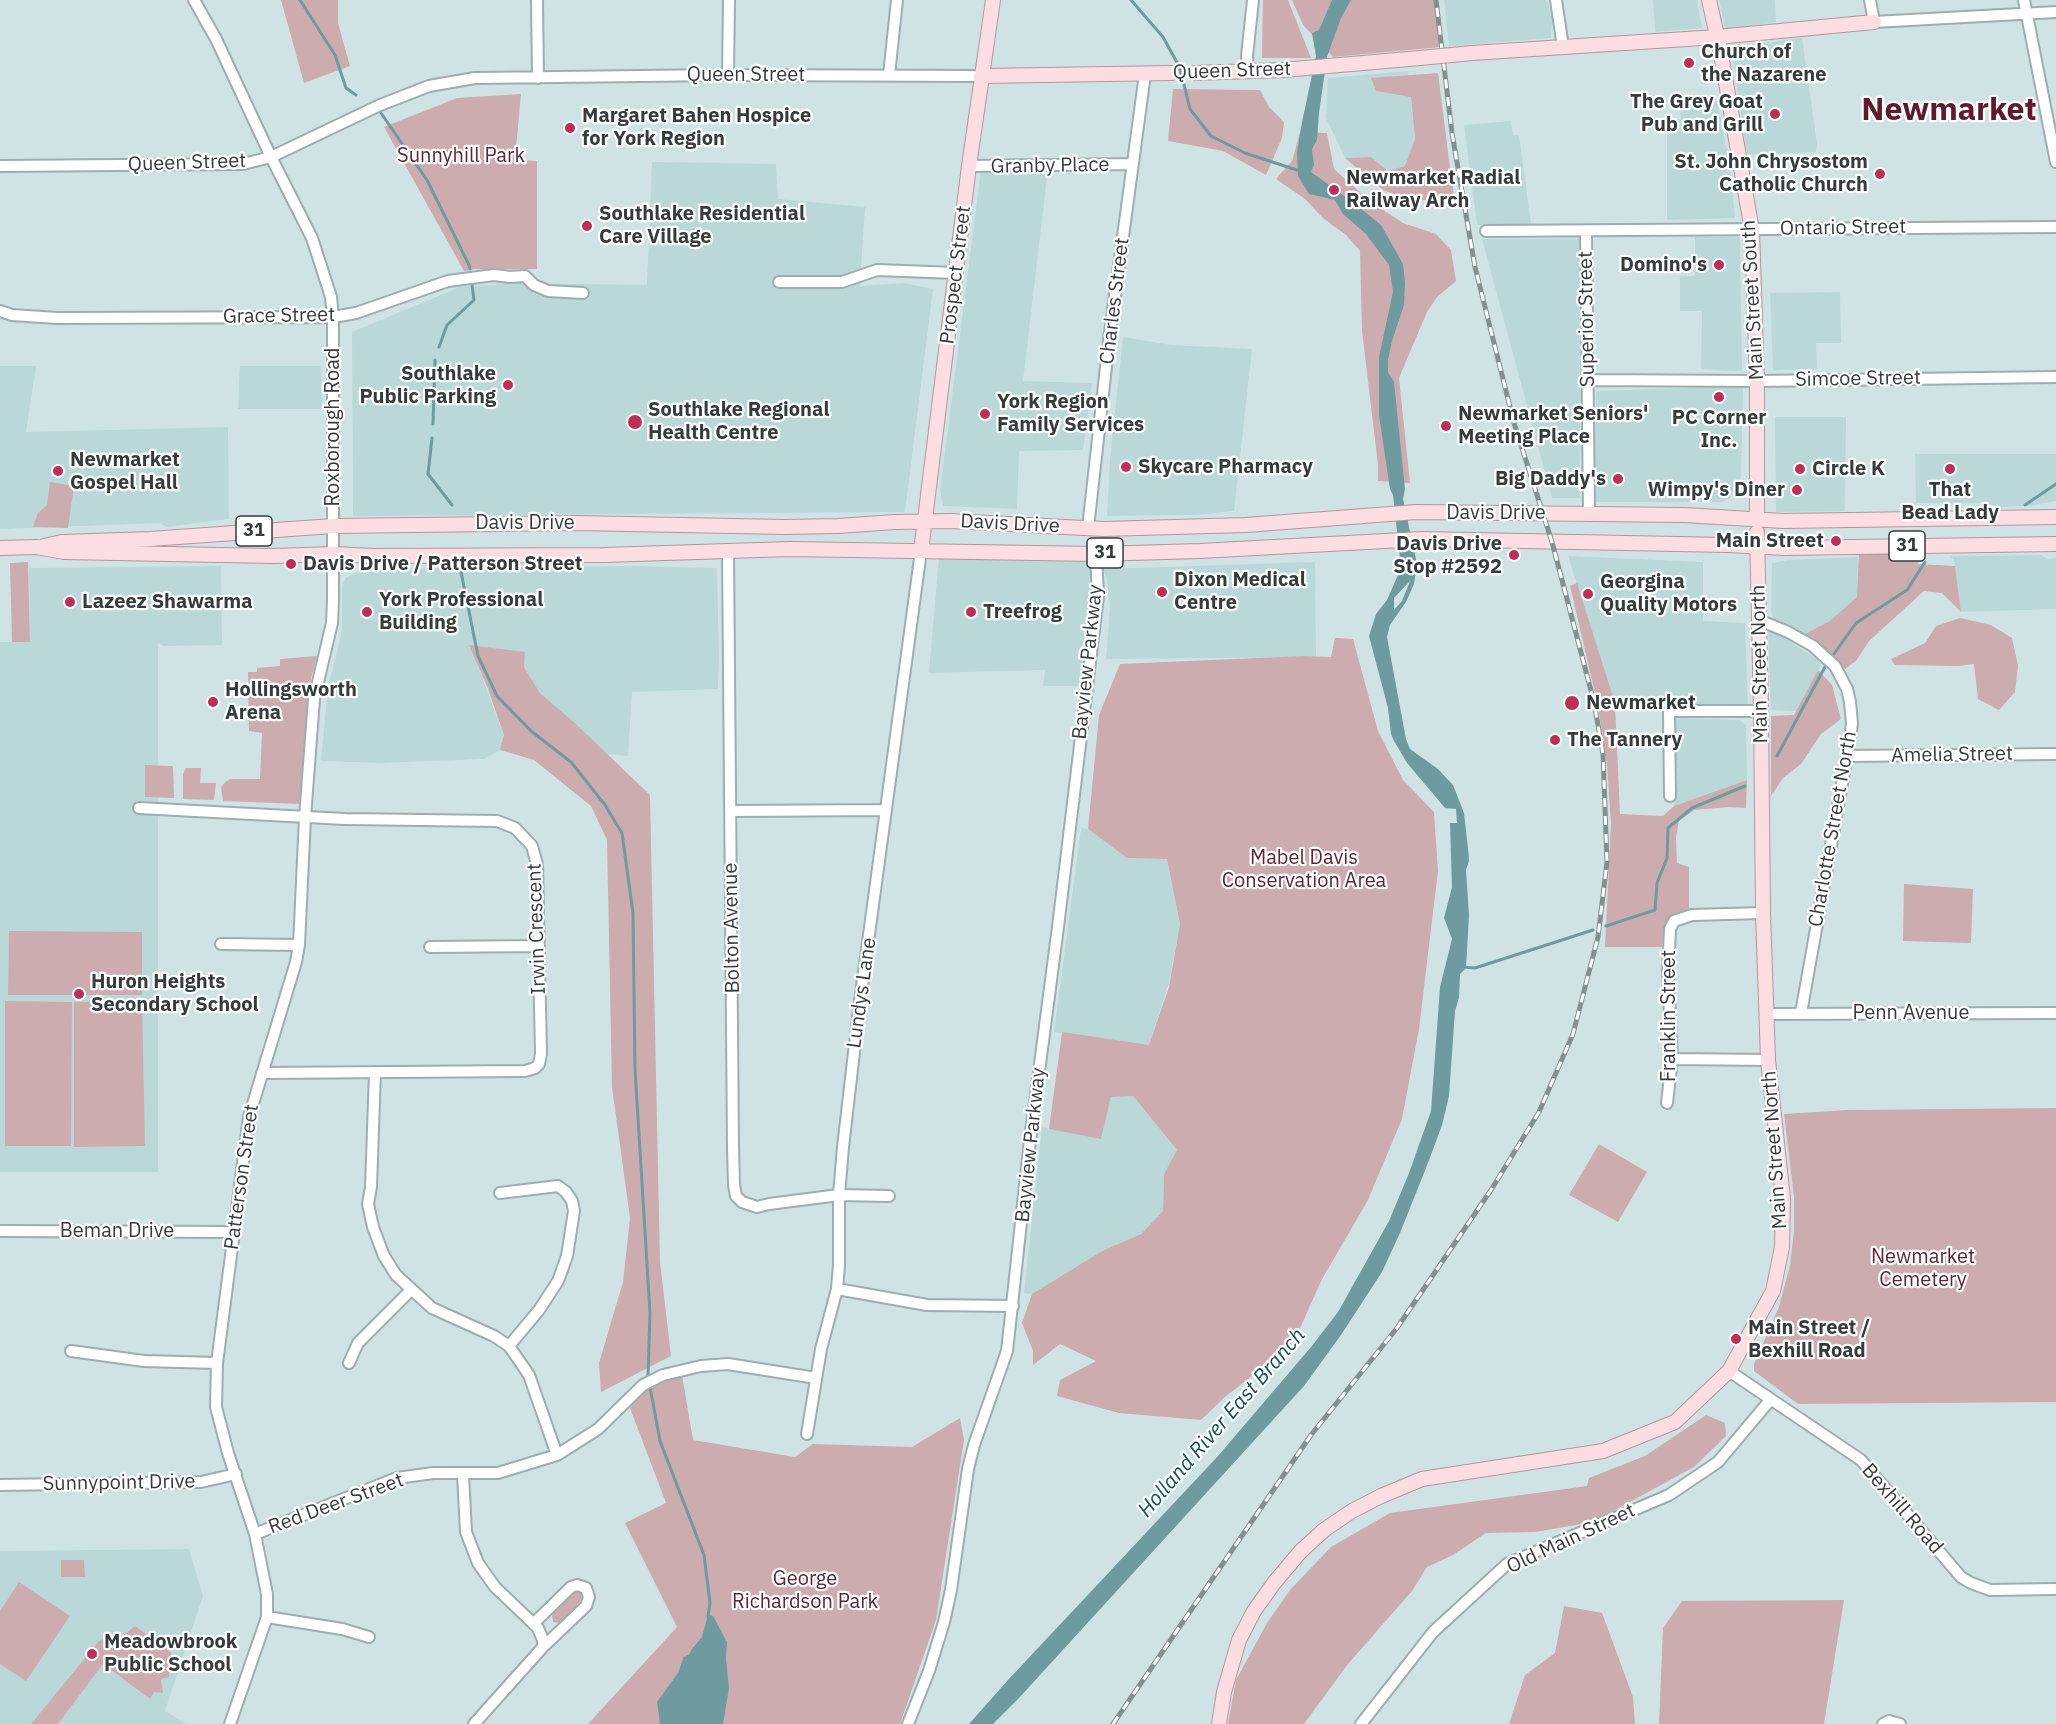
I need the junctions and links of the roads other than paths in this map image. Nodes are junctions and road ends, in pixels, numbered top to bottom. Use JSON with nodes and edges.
{"nodes":[{"id":1,"x":195,"y":0,"type":"edge"},
{"id":2,"x":537,"y":0,"type":"edge"},
{"id":3,"x":729,"y":0,"type":"edge"},
{"id":4,"x":897,"y":0,"type":"edge"},
{"id":5,"x":993,"y":0,"type":"edge"},
{"id":6,"x":1253,"y":0,"type":"edge"},
{"id":7,"x":1556,"y":0,"type":"edge"},
{"id":8,"x":1709,"y":0,"type":"edge"},
{"id":9,"x":1870,"y":0,"type":"edge"},
{"id":10,"x":2024,"y":0,"type":"edge"},
{"id":11,"x":2027,"y":12,"type":"junction"},
{"id":12,"x":2056,"y":12,"type":"edge"},
{"id":13,"x":1874,"y":22,"type":"junction"},
{"id":14,"x":1717,"y":37,"type":"junction"},
{"id":15,"x":1563,"y":47,"type":"junction"},
{"id":16,"x":1248,"y":72,"type":"junction"},
{"id":17,"x":1172,"y":73,"type":"joint"},
{"id":18,"x":1194,"y":73,"type":"joint"},
{"id":19,"x":1145,"y":74,"type":"junction"},
{"id":20,"x":728,"y":75,"type":"junction"},
{"id":21,"x":889,"y":75,"type":"junction"},
{"id":22,"x":981,"y":76,"type":"junction"},
{"id":23,"x":538,"y":78,"type":"junction"},
{"id":24,"x":271,"y":157,"type":"junction"},
{"id":25,"x":2056,"y":162,"type":"edge"},
{"id":26,"x":1132,"y":164,"type":"junction"},
{"id":27,"x":0,"y":166,"type":"edge"},
{"id":28,"x":969,"y":166,"type":"junction"},
{"id":29,"x":2056,"y":227,"type":"edge"},
{"id":30,"x":1752,"y":230,"type":"junction"},
{"id":31,"x":1486,"y":231,"type":"dead end"},
{"id":32,"x":1586,"y":231,"type":"junction"},
{"id":33,"x":956,"y":273,"type":"junction"},
{"id":34,"x":779,"y":282,"type":"dead end"},
{"id":35,"x":583,"y":293,"type":"dead end"},
{"id":36,"x":0,"y":311,"type":"edge"},
{"id":37,"x":333,"y":317,"type":"junction"},
{"id":38,"x":2056,"y":376,"type":"edge"},
{"id":39,"x":1588,"y":380,"type":"junction"},
{"id":40,"x":1757,"y":381,"type":"junction"},
{"id":41,"x":1589,"y":515,"type":"junction"},
{"id":42,"x":2056,"y":517,"type":"edge"},
{"id":43,"x":925,"y":522,"type":"junction"},
{"id":44,"x":333,"y":526,"type":"junction"},
{"id":45,"x":1757,"y":526,"type":"junction"},
{"id":46,"x":1088,"y":528,"type":"junction"},
{"id":47,"x":2056,"y":544,"type":"edge"},
{"id":48,"x":1757,"y":546,"type":"junction"},
{"id":49,"x":37,"y":547,"type":"junction"},
{"id":50,"x":0,"y":548,"type":"edge"},
{"id":51,"x":728,"y":551,"type":"junction"},
{"id":52,"x":921,"y":551,"type":"junction"},
{"id":53,"x":334,"y":554,"type":"junction"},
{"id":54,"x":1096,"y":554,"type":"junction"},
{"id":55,"x":1759,"y":620,"type":"junction"},
{"id":56,"x":1761,"y":711,"type":"junction"},
{"id":57,"x":2056,"y":754,"type":"edge"},
{"id":58,"x":1847,"y":756,"type":"junction"},
{"id":59,"x":1670,"y":796,"type":"dead end"},
{"id":60,"x":139,"y":808,"type":"dead end"},
{"id":61,"x":886,"y":810,"type":"junction"},
{"id":62,"x":731,"y":811,"type":"junction"},
{"id":63,"x":304,"y":817,"type":"junction"},
{"id":64,"x":1763,"y":913,"type":"junction"},
{"id":65,"x":221,"y":944,"type":"dead end"},
{"id":66,"x":299,"y":945,"type":"junction"},
{"id":67,"x":539,"y":946,"type":"junction"},
{"id":68,"x":430,"y":947,"type":"dead end"},
{"id":69,"x":1801,"y":1013,"type":"junction"},
{"id":70,"x":2056,"y":1013,"type":"edge"},
{"id":71,"x":1767,"y":1014,"type":"junction"},
{"id":72,"x":1672,"y":1059,"type":"junction"},
{"id":73,"x":1768,"y":1060,"type":"junction"},
{"id":74,"x":375,"y":1072,"type":"junction"},
{"id":75,"x":262,"y":1073,"type":"junction"},
{"id":76,"x":1667,"y":1103,"type":"dead end"},
{"id":77,"x":500,"y":1193,"type":"dead end"},
{"id":78,"x":839,"y":1195,"type":"junction"},
{"id":79,"x":889,"y":1196,"type":"dead end"},
{"id":80,"x":0,"y":1231,"type":"edge"},
{"id":81,"x":234,"y":1232,"type":"junction"},
{"id":82,"x":411,"y":1290,"type":"junction"},
{"id":83,"x":837,"y":1290,"type":"junction"},
{"id":84,"x":1013,"y":1306,"type":"junction"},
{"id":85,"x":509,"y":1346,"type":"junction"},
{"id":86,"x":71,"y":1351,"type":"dead end"},
{"id":87,"x":217,"y":1363,"type":"junction"},
{"id":88,"x":349,"y":1363,"type":"dead end"},
{"id":89,"x":1729,"y":1371,"type":"junction"},
{"id":90,"x":816,"y":1378,"type":"junction"},
{"id":91,"x":1771,"y":1399,"type":"junction"},
{"id":92,"x":807,"y":1434,"type":"dead end"},
{"id":93,"x":557,"y":1455,"type":"junction"},
{"id":94,"x":236,"y":1474,"type":"junction"},
{"id":95,"x":463,"y":1474,"type":"junction"},
{"id":96,"x":0,"y":1485,"type":"edge"},
{"id":97,"x":255,"y":1534,"type":"junction"},
{"id":98,"x":2056,"y":1589,"type":"edge"},
{"id":99,"x":267,"y":1617,"type":"junction"},
{"id":100,"x":534,"y":1623,"type":"junction"},
{"id":101,"x":369,"y":1637,"type":"dead end"},
{"id":102,"x":543,"y":1647,"type":"junction"},
{"id":103,"x":230,"y":1724,"type":"edge"},
{"id":104,"x":474,"y":1724,"type":"edge"},
{"id":105,"x":908,"y":1724,"type":"edge"},
{"id":106,"x":1219,"y":1724,"type":"edge"},
{"id":107,"x":1361,"y":1724,"type":"edge"},
{"id":108,"x":1883,"y":1724,"type":"edge"},
{"id":109,"x":1900,"y":1724,"type":"edge"}],
"edges":[{"from":1,"to":24,"type":"street","name":"Roxborough Road"},
{"from":2,"to":23,"type":"street"},
{"from":3,"to":20,"type":"street"},
{"from":4,"to":21,"type":"street"},
{"from":5,"to":22,"type":"main road","name":"Prospect Street"},
{"from":6,"to":16,"type":"street"},
{"from":7,"to":15,"type":"street"},
{"from":8,"to":14,"type":"main road","name":"Main Street South"},
{"from":9,"to":13,"type":"street"},
{"from":10,"to":11,"type":"street"},
{"from":11,"to":12,"type":"street"},
{"from":11,"to":13,"type":"street"},
{"from":11,"to":25,"type":"street"},
{"from":13,"to":14,"type":"main road"},
{"from":14,"to":15,"type":"main road","name":"Queen Street"},
{"from":14,"to":30,"type":"main road","name":"Main Street South"},
{"from":15,"to":16,"type":"main road","name":"Queen Street","bridge":true},
{"from":16,"to":18,"type":"main road","name":"Queen Street"},
{"from":17,"to":18,"type":"street","name":"Queen Street"},
{"from":17,"to":19,"type":"main road","name":"Queen Street"},
{"from":19,"to":22,"type":"main road","name":"Queen Street"},
{"from":19,"to":26,"type":"street","name":"Charles Street"},
{"from":20,"to":21,"type":"street","name":"Queen Street"},
{"from":20,"to":23,"type":"street","name":"Queen Street"},
{"from":21,"to":22,"type":"street","name":"Queen Street"},
{"from":22,"to":28,"type":"main road","name":"Prospect Street"},
{"from":23,"to":24,"type":"street","name":"Queen Street"},
{"from":24,"to":27,"type":"street","name":"Queen Street"},
{"from":24,"to":37,"type":"street","name":"Roxborough Road"},
{"from":26,"to":28,"type":"street","name":"Granby Place"},
{"from":26,"to":46,"type":"street","name":"Charles Street"},
{"from":28,"to":33,"type":"main road","name":"Prospect Street"},
{"from":29,"to":30,"type":"street","name":"Ontario Street"},
{"from":30,"to":32,"type":"street","name":"Ontario Street"},
{"from":30,"to":40,"type":"main road","name":"Main Street South"},
{"from":31,"to":32,"type":"street","name":"Ontario Street"},
{"from":32,"to":39,"type":"street","name":"Superior Street"},
{"from":33,"to":34,"type":"street"},
{"from":33,"to":43,"type":"main road","name":"Prospect Street"},
{"from":35,"to":37,"type":"street","name":"Grace Street"},
{"from":36,"to":37,"type":"street","name":"Grace Street"},
{"from":37,"to":44,"type":"street","name":"Roxborough Road"},
{"from":38,"to":40,"type":"street","name":"Simcoe Street"},
{"from":39,"to":40,"type":"street","name":"Simcoe Street"},
{"from":39,"to":41,"type":"street","name":"Superior Street"},
{"from":40,"to":45,"type":"main road","name":"Main Street South"},
{"from":41,"to":45,"type":"main road","name":"Davis Drive","number":"31"},
{"from":41,"to":46,"type":"main road","name":"Davis Drive","number":"31"},
{"from":42,"to":45,"type":"main road","name":"Davis Drive","number":"31"},
{"from":43,"to":44,"type":"main road","name":"Davis Drive","number":"31"},
{"from":43,"to":46,"type":"main road","name":"Davis Drive","number":"31"},
{"from":43,"to":52,"type":"main road","name":"Prospect Street"},
{"from":44,"to":49,"type":"main road","name":"Davis Drive","number":"31"},
{"from":44,"to":53,"type":"street","name":"Roxborough Road"},
{"from":45,"to":48,"type":"main road","name":"Main Street North"},
{"from":47,"to":48,"type":"main road","name":"Davis Drive","number":"31"},
{"from":48,"to":54,"type":"main road","name":"Davis Drive","number":"31"},
{"from":48,"to":55,"type":"main road","name":"Main Street North"},
{"from":49,"to":50,"type":"main road","name":"Davis Drive","number":"31"},
{"from":49,"to":53,"type":"main road","name":"Davis Drive","number":"31"},
{"from":51,"to":52,"type":"main road","name":"Davis Drive","number":"31"},
{"from":51,"to":53,"type":"main road","name":"Davis Drive","number":"31"},
{"from":51,"to":62,"type":"street","name":"Bolton Avenue"},
{"from":52,"to":54,"type":"main road","name":"Davis Drive","number":"31"},
{"from":52,"to":61,"type":"street","name":"Lundys Lane"},
{"from":53,"to":63,"type":"street","name":"Patterson Street"},
{"from":54,"to":84,"type":"street","name":"Bayview Parkway"},
{"from":55,"to":56,"type":"main road","name":"Main Street North"},
{"from":55,"to":58,"type":"street","name":"Charlotte Street North"},
{"from":56,"to":59,"type":"street"},
{"from":56,"to":64,"type":"main road","name":"Main Street North"},
{"from":57,"to":58,"type":"street","name":"Amelia Street"},
{"from":58,"to":69,"type":"street","name":"Charlotte Street North"},
{"from":60,"to":63,"type":"street","name":"Irwin Crescent"},
{"from":61,"to":62,"type":"street"},
{"from":61,"to":78,"type":"street","name":"Lundys Lane"},
{"from":62,"to":78,"type":"street","name":"Bolton Avenue"},
{"from":63,"to":66,"type":"street","name":"Patterson Street"},
{"from":63,"to":67,"type":"street","name":"Irwin Crescent"},
{"from":64,"to":71,"type":"main road","name":"Main Street North"},
{"from":64,"to":72,"type":"street","name":"Franklin Street"},
{"from":65,"to":66,"type":"street"},
{"from":66,"to":75,"type":"street","name":"Patterson Street"},
{"from":67,"to":68,"type":"street"},
{"from":67,"to":74,"type":"street","name":"Irwin Crescent"},
{"from":69,"to":70,"type":"street","name":"Penn Avenue"},
{"from":69,"to":71,"type":"street","name":"Penn Avenue"},
{"from":71,"to":73,"type":"main road","name":"Main Street North"},
{"from":72,"to":73,"type":"street"},
{"from":72,"to":76,"type":"street","name":"Franklin Street"},
{"from":73,"to":89,"type":"main road","name":"Main Street North"},
{"from":74,"to":75,"type":"street","name":"Irwin Crescent"},
{"from":74,"to":82,"type":"street"},
{"from":75,"to":81,"type":"street","name":"Patterson Street"},
{"from":77,"to":85,"type":"street"},
{"from":78,"to":79,"type":"street"},
{"from":78,"to":83,"type":"street","name":"Lundys Lane"},
{"from":80,"to":81,"type":"street","name":"Beman Drive"},
{"from":81,"to":87,"type":"street","name":"Patterson Street"},
{"from":82,"to":85,"type":"street"},
{"from":82,"to":88,"type":"street"},
{"from":83,"to":84,"type":"street"},
{"from":83,"to":90,"type":"street","name":"Lundys Lane"},
{"from":84,"to":105,"type":"street","name":"Bayview Parkway"},
{"from":85,"to":93,"type":"street"},
{"from":86,"to":87,"type":"street"},
{"from":87,"to":94,"type":"street","name":"Patterson Street"},
{"from":89,"to":91,"type":"street","name":"Bexhill Road"},
{"from":89,"to":106,"type":"main road","name":"Main Street North"},
{"from":90,"to":92,"type":"street","name":"Lundys Lane"},
{"from":90,"to":93,"type":"street","name":"Red Deer Street"},
{"from":91,"to":98,"type":"street","name":"Bexhill Road"},
{"from":91,"to":107,"type":"street","name":"Old Main Street"},
{"from":93,"to":95,"type":"street","name":"Red Deer Street"},
{"from":94,"to":96,"type":"street","name":"Sunnypoint Drive"},
{"from":94,"to":97,"type":"street","name":"Patterson Street"},
{"from":95,"to":97,"type":"street","name":"Red Deer Street"},
{"from":95,"to":100,"type":"street"},
{"from":97,"to":99,"type":"street","name":"Patterson Street"},
{"from":99,"to":101,"type":"street"},
{"from":99,"to":103,"type":"street","name":"Patterson Street"},
{"from":100,"to":102,"type":"street"},
{"from":100,"to":102,"type":"street"},
{"from":102,"to":104,"type":"street"},
{"from":108,"to":109,"type":"street"}]}
